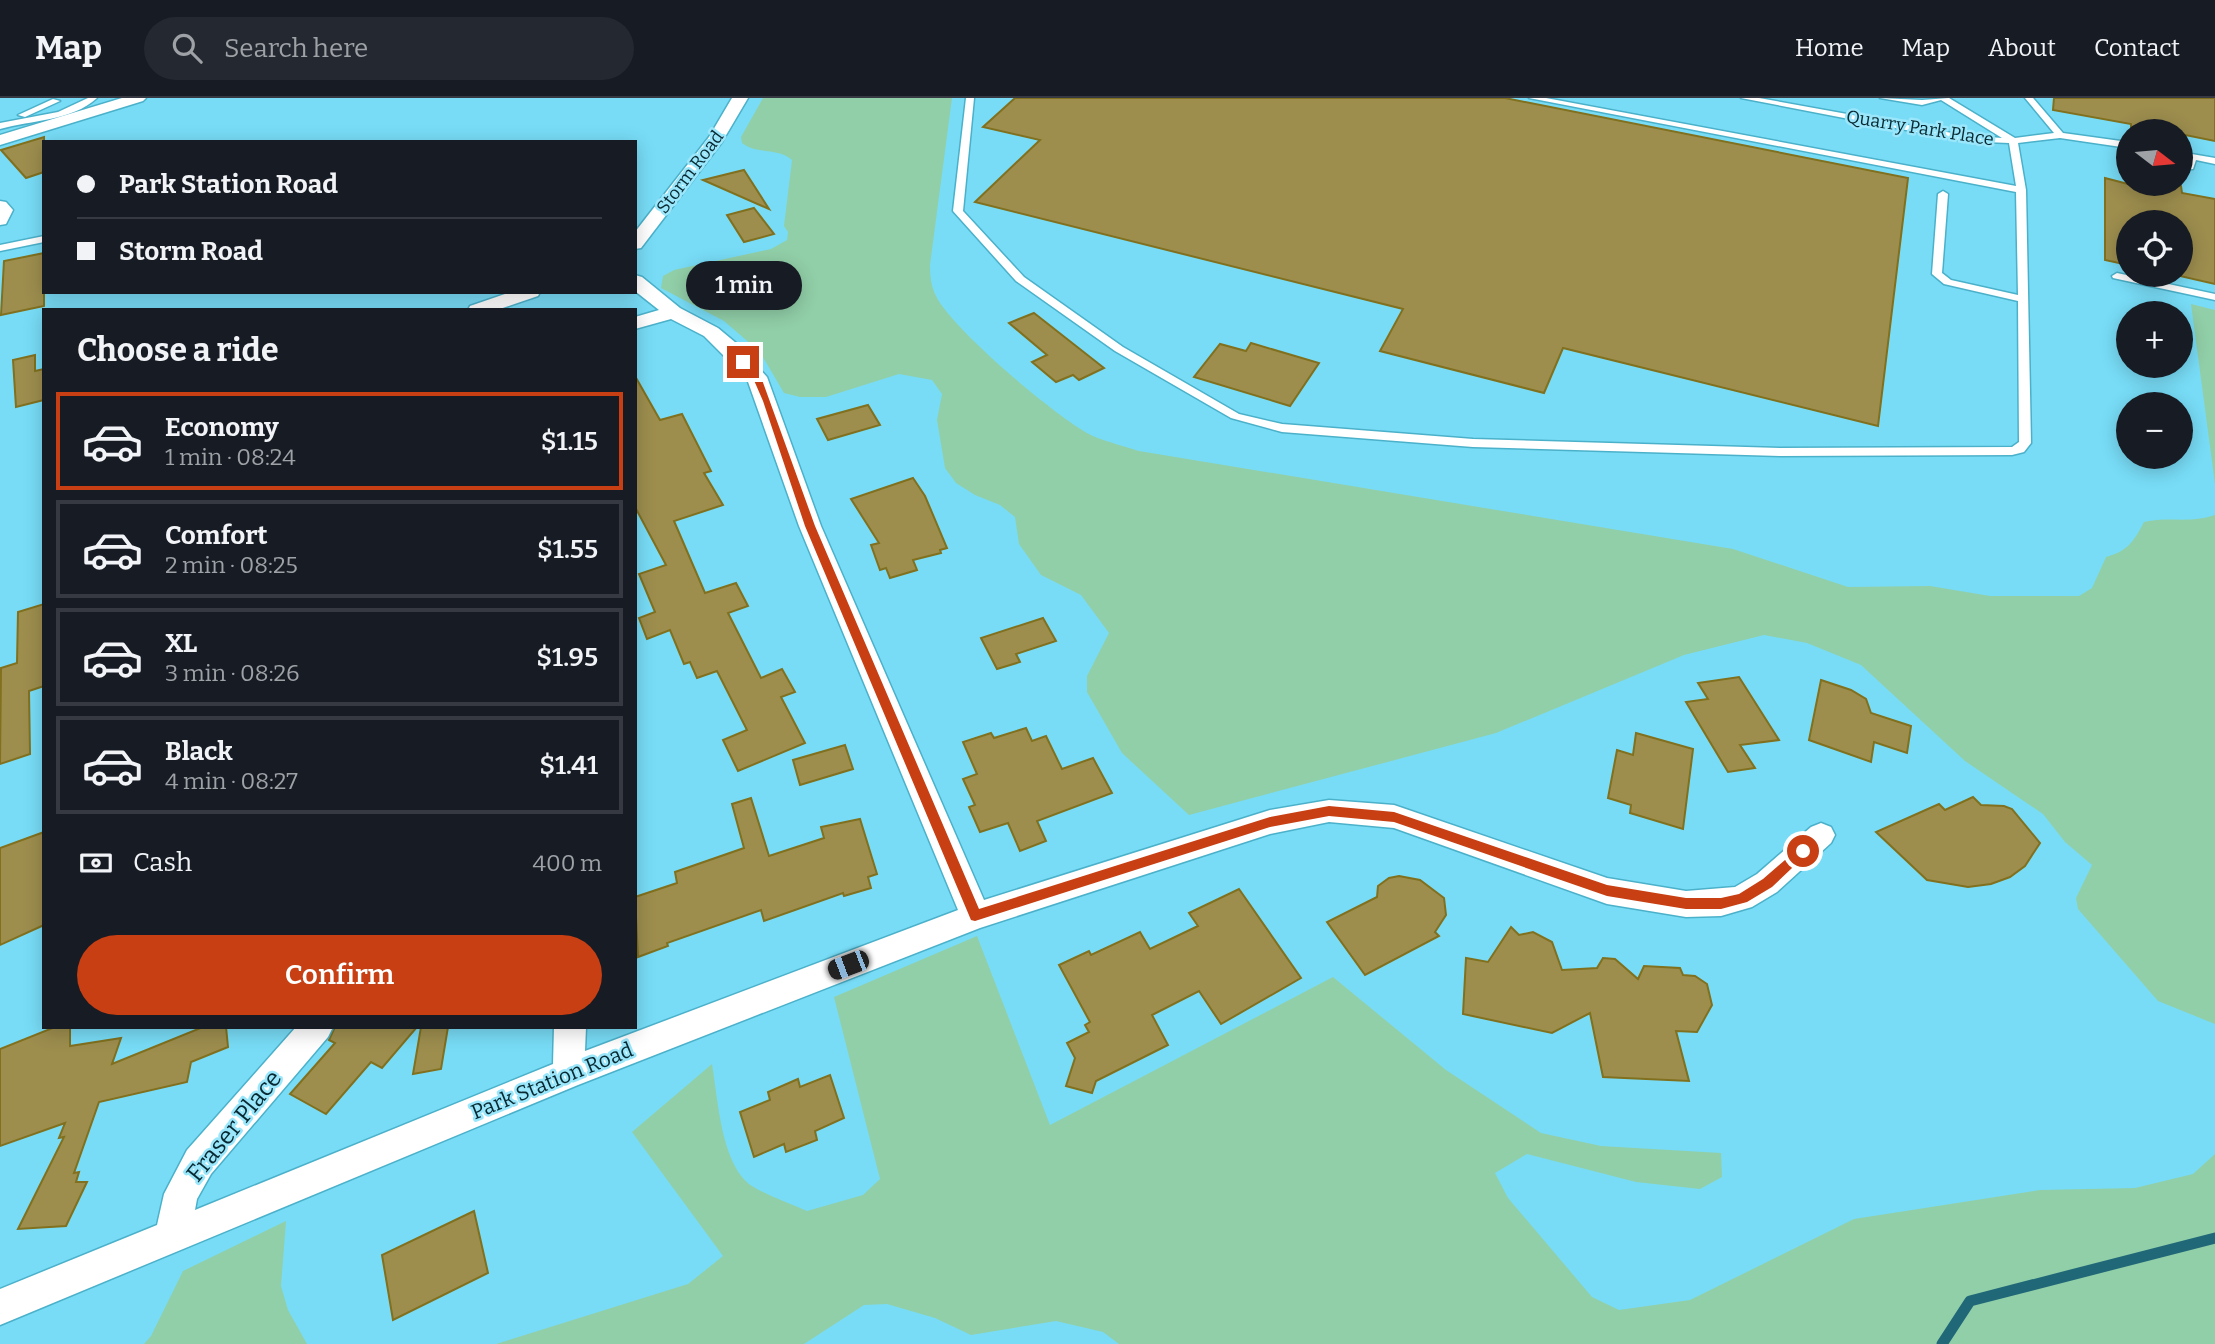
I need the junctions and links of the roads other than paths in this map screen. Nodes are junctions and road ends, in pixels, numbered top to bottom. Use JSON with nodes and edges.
{"nodes":[{"id":1,"x":93,"y":98,"type":"edge"},
{"id":2,"x":138,"y":98,"type":"edge"},
{"id":3,"x":740,"y":98,"type":"edge"},
{"id":4,"x":970,"y":98,"type":"edge"},
{"id":5,"x":1533,"y":98,"type":"edge"},
{"id":6,"x":1745,"y":98,"type":"edge"},
{"id":7,"x":1884,"y":98,"type":"edge"},
{"id":8,"x":1942,"y":98,"type":"edge"},
{"id":9,"x":2029,"y":98,"type":"edge"},
{"id":10,"x":57,"y":101,"type":"dead end"},
{"id":11,"x":13,"y":122,"type":"junction"},
{"id":12,"x":0,"y":126,"type":"edge"},
{"id":13,"x":2060,"y":135,"type":"junction"},
{"id":14,"x":0,"y":140,"type":"edge"},
{"id":15,"x":2013,"y":141,"type":"junction"},
{"id":16,"x":2116,"y":143,"type":"edge"},
{"id":17,"x":2193,"y":157,"type":"edge"},
{"id":18,"x":2215,"y":161,"type":"edge"},
{"id":19,"x":2021,"y":190,"type":"junction"},
{"id":20,"x":1942,"y":194,"type":"dead end"},
{"id":21,"x":0,"y":206,"type":"edge"},
{"id":22,"x":0,"y":220,"type":"edge"},
{"id":23,"x":42,"y":239,"type":"edge"},
{"id":24,"x":637,"y":241,"type":"edge"},
{"id":25,"x":0,"y":248,"type":"edge"},
{"id":26,"x":637,"y":283,"type":"edge"},
{"id":27,"x":2168,"y":287,"type":"edge"},
{"id":28,"x":525,"y":294,"type":"edge"},
{"id":29,"x":2215,"y":297,"type":"edge"},
{"id":30,"x":2023,"y":299,"type":"junction"},
{"id":31,"x":483,"y":308,"type":"edge"},
{"id":32,"x":673,"y":312,"type":"junction"},
{"id":33,"x":637,"y":322,"type":"edge"},
{"id":34,"x":1821,"y":835,"type":"dead end"},
{"id":35,"x":975,"y":916,"type":"junction"},
{"id":36,"x":315,"y":1029,"type":"edge"},
{"id":37,"x":570,"y":1029,"type":"edge"},
{"id":38,"x":569,"y":1073,"type":"junction"},
{"id":39,"x":172,"y":1235,"type":"junction"},
{"id":40,"x":0,"y":1307,"type":"edge"}],
"edges":[{"from":1,"to":11,"type":"lane"},
{"from":2,"to":14,"type":"street"},
{"from":3,"to":24,"type":"street","name":"Storm Road"},
{"from":4,"to":30,"type":"lane"},
{"from":5,"to":19,"type":"lane"},
{"from":6,"to":15,"type":"lane","name":"Quarry Park Place"},
{"from":7,"to":8,"type":"lane"},
{"from":8,"to":15,"type":"lane"},
{"from":9,"to":13,"type":"lane"},
{"from":10,"to":11,"type":"lane"},
{"from":11,"to":12,"type":"lane"},
{"from":13,"to":15,"type":"lane","name":"Quarry Park Place"},
{"from":13,"to":16,"type":"lane","name":"Quarry Park Place"},
{"from":15,"to":19,"type":"lane"},
{"from":17,"to":18,"type":"lane"},
{"from":19,"to":30,"type":"lane"},
{"from":20,"to":30,"type":"lane"},
{"from":21,"to":22,"type":"street"},
{"from":23,"to":25,"type":"lane"},
{"from":26,"to":32,"type":"street"},
{"from":27,"to":29,"type":"lane"},
{"from":28,"to":31,"type":"street"},
{"from":32,"to":33,"type":"street"},
{"from":32,"to":35,"type":"street"},
{"from":34,"to":35,"type":"street","name":"Park Station Road"},
{"from":35,"to":38,"type":"street","name":"Park Station Road"},
{"from":36,"to":39,"type":"street","name":"Fraser Place"},
{"from":37,"to":38,"type":"street"},
{"from":38,"to":39,"type":"street","name":"Park Station Road"},
{"from":39,"to":40,"type":"street","name":"Park Station Road"}]}
